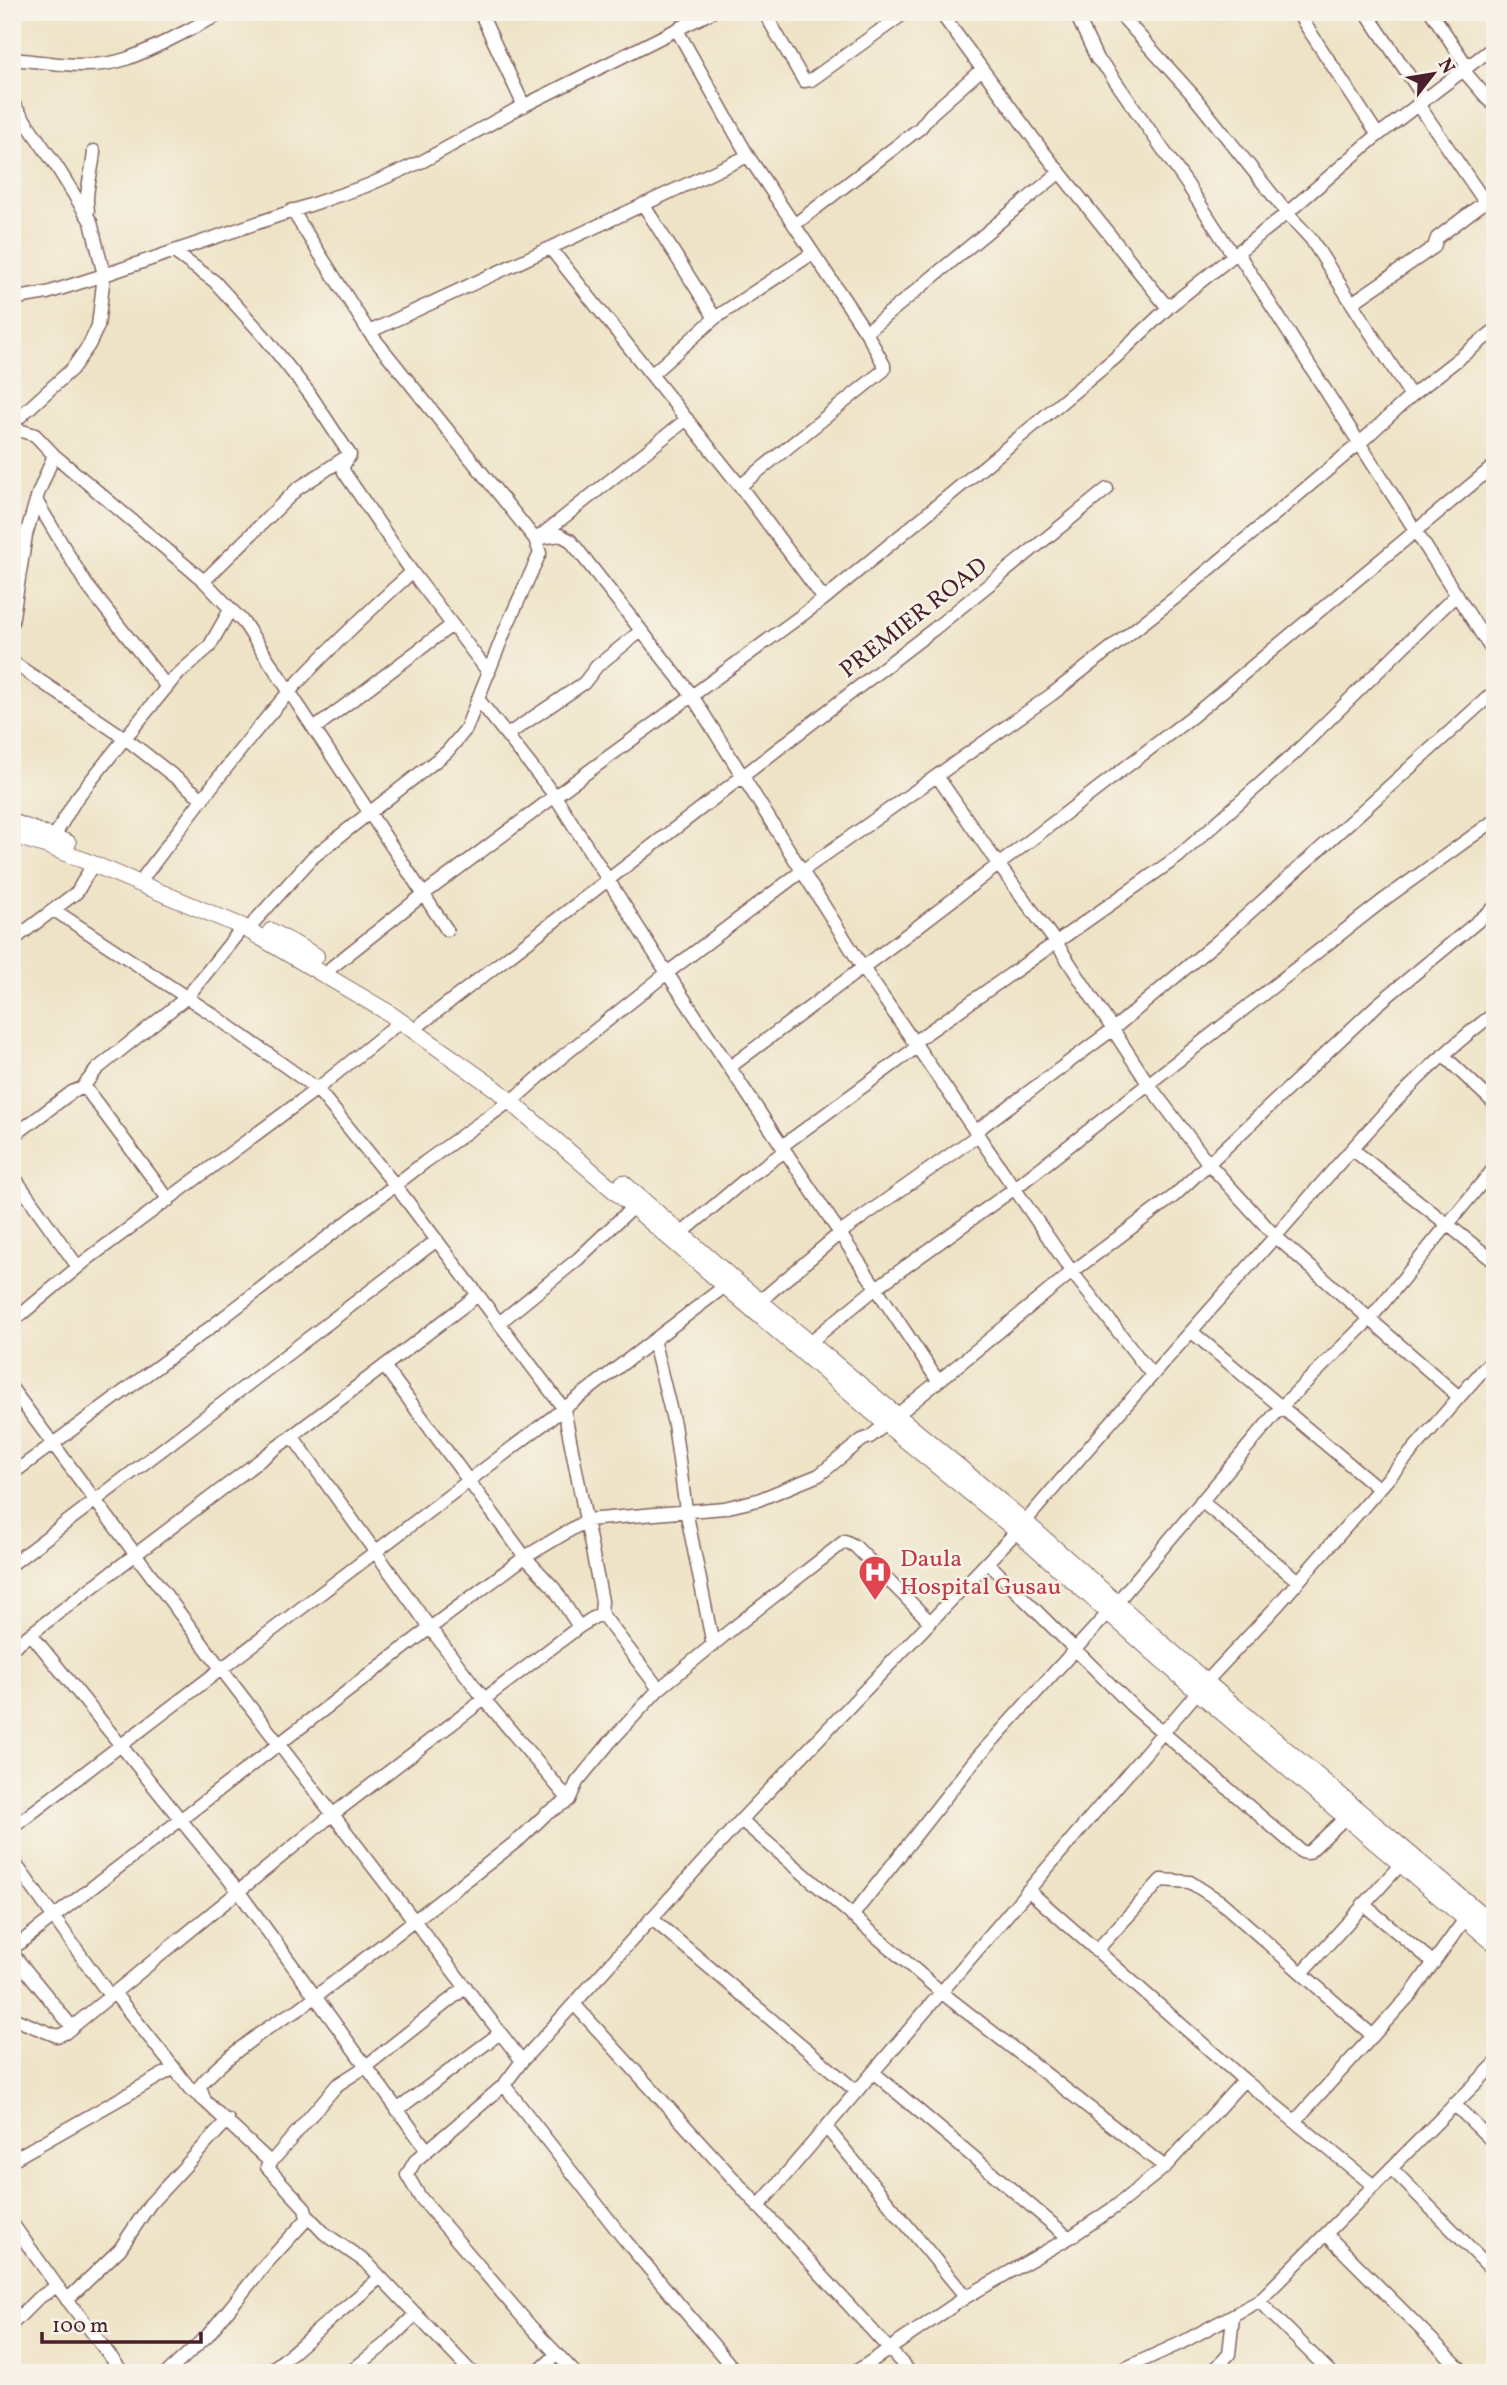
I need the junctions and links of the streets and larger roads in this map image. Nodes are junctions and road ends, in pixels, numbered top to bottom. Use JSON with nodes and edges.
{"nodes":[{"id":1,"x":225,"y":12,"type":"edge"},
{"id":2,"x":481,"y":12,"type":"edge"},
{"id":3,"x":712,"y":12,"type":"edge"},
{"id":4,"x":764,"y":12,"type":"edge"},
{"id":5,"x":906,"y":12,"type":"edge"},
{"id":6,"x":940,"y":12,"type":"edge"},
{"id":7,"x":1074,"y":12,"type":"edge"},
{"id":8,"x":1118,"y":12,"type":"edge"},
{"id":9,"x":1297,"y":12,"type":"edge"},
{"id":10,"x":1366,"y":12,"type":"edge"},
{"id":11,"x":1431,"y":12,"type":"edge"},
{"id":12,"x":1490,"y":12,"type":"edge"},
{"id":13,"x":1495,"y":19,"type":"edge"},
{"id":14,"x":677,"y":30,"type":"junction"},
{"id":15,"x":1495,"y":46,"type":"edge"},
{"id":16,"x":12,"y":59,"type":"edge"},
{"id":17,"x":1465,"y":68,"type":"junction"},
{"id":18,"x":982,"y":69,"type":"junction"},
{"id":19,"x":12,"y":102,"type":"edge"},
{"id":20,"x":1421,"y":102,"type":"junction"},
{"id":21,"x":524,"y":106,"type":"junction"},
{"id":22,"x":1495,"y":107,"type":"edge"},
{"id":23,"x":1378,"y":135,"type":"junction"},
{"id":24,"x":94,"y":151,"type":"dead end"},
{"id":25,"x":748,"y":156,"type":"junction"},
{"id":26,"x":1060,"y":172,"type":"junction"},
{"id":27,"x":1490,"y":198,"type":"edge"},
{"id":28,"x":643,"y":204,"type":"junction"},
{"id":29,"x":292,"y":210,"type":"junction"},
{"id":30,"x":1287,"y":213,"type":"junction"},
{"id":31,"x":91,"y":222,"type":"junction"},
{"id":32,"x":794,"y":225,"type":"junction"},
{"id":33,"x":550,"y":248,"type":"junction"},
{"id":34,"x":174,"y":252,"type":"junction"},
{"id":35,"x":813,"y":253,"type":"junction"},
{"id":36,"x":1235,"y":253,"type":"junction"},
{"id":37,"x":104,"y":275,"type":"junction"},
{"id":38,"x":12,"y":299,"type":"edge"},
{"id":39,"x":1352,"y":303,"type":"junction"},
{"id":40,"x":1171,"y":305,"type":"junction"},
{"id":41,"x":715,"y":318,"type":"junction"},
{"id":42,"x":1495,"y":330,"type":"edge"},
{"id":43,"x":369,"y":332,"type":"junction"},
{"id":44,"x":866,"y":332,"type":"junction"},
{"id":45,"x":652,"y":373,"type":"junction"},
{"id":46,"x":1411,"y":396,"type":"junction"},
{"id":47,"x":687,"y":419,"type":"junction"},
{"id":48,"x":12,"y":426,"type":"edge"},
{"id":49,"x":1360,"y":442,"type":"junction"},
{"id":50,"x":54,"y":455,"type":"junction"},
{"id":51,"x":349,"y":455,"type":"junction"},
{"id":52,"x":1495,"y":465,"type":"edge"},
{"id":53,"x":740,"y":486,"type":"junction"},
{"id":54,"x":1107,"y":489,"type":"dead end"},
{"id":55,"x":37,"y":502,"type":"junction"},
{"id":56,"x":1417,"y":531,"type":"junction"},
{"id":57,"x":536,"y":539,"type":"junction"},
{"id":58,"x":412,"y":572,"type":"junction"},
{"id":59,"x":204,"y":581,"type":"junction"},
{"id":60,"x":1457,"y":594,"type":"junction"},
{"id":61,"x":824,"y":599,"type":"junction"},
{"id":62,"x":230,"y":610,"type":"junction"},
{"id":63,"x":12,"y":622,"type":"edge"},
{"id":64,"x":452,"y":625,"type":"junction"},
{"id":65,"x":641,"y":631,"type":"junction"},
{"id":66,"x":1495,"y":655,"type":"edge"},
{"id":67,"x":12,"y":662,"type":"edge"},
{"id":68,"x":489,"y":673,"type":"junction"},
{"id":69,"x":167,"y":687,"type":"junction"},
{"id":70,"x":290,"y":691,"type":"junction"},
{"id":71,"x":1495,"y":691,"type":"edge"},
{"id":72,"x":691,"y":694,"type":"junction"},
{"id":73,"x":478,"y":699,"type":"junction"},
{"id":74,"x":315,"y":728,"type":"junction"},
{"id":75,"x":507,"y":735,"type":"junction"},
{"id":76,"x":125,"y":738,"type":"junction"},
{"id":77,"x":937,"y":776,"type":"junction"},
{"id":78,"x":743,"y":777,"type":"junction"},
{"id":79,"x":555,"y":796,"type":"junction"},
{"id":80,"x":203,"y":799,"type":"junction"},
{"id":81,"x":370,"y":811,"type":"junction"},
{"id":82,"x":1495,"y":820,"type":"edge"},
{"id":83,"x":12,"y":822,"type":"edge"},
{"id":84,"x":12,"y":835,"type":"edge"},
{"id":85,"x":54,"y":837,"type":"junction"},
{"id":86,"x":93,"y":864,"type":"junction"},
{"id":87,"x":998,"y":864,"type":"junction"},
{"id":88,"x":802,"y":871,"type":"junction"},
{"id":89,"x":145,"y":875,"type":"junction"},
{"id":90,"x":608,"y":880,"type":"junction"},
{"id":91,"x":424,"y":894,"type":"junction"},
{"id":92,"x":1495,"y":907,"type":"edge"},
{"id":93,"x":54,"y":910,"type":"junction"},
{"id":94,"x":249,"y":924,"type":"junction"},
{"id":95,"x":447,"y":930,"type":"dead end"},
{"id":96,"x":12,"y":941,"type":"edge"},
{"id":97,"x":1057,"y":944,"type":"junction"},
{"id":98,"x":332,"y":967,"type":"junction"},
{"id":99,"x":863,"y":968,"type":"junction"},
{"id":100,"x":667,"y":973,"type":"junction"},
{"id":101,"x":187,"y":998,"type":"junction"},
{"id":102,"x":1495,"y":1013,"type":"edge"},
{"id":103,"x":401,"y":1021,"type":"junction"},
{"id":104,"x":422,"y":1023,"type":"junction"},
{"id":105,"x":1112,"y":1030,"type":"junction"},
{"id":106,"x":916,"y":1044,"type":"junction"},
{"id":107,"x":1443,"y":1055,"type":"junction"},
{"id":108,"x":730,"y":1067,"type":"junction"},
{"id":109,"x":1149,"y":1085,"type":"junction"},
{"id":110,"x":82,"y":1088,"type":"junction"},
{"id":111,"x":317,"y":1089,"type":"junction"},
{"id":112,"x":516,"y":1097,"type":"junction"},
{"id":113,"x":1495,"y":1104,"type":"edge"},
{"id":114,"x":977,"y":1133,"type":"junction"},
{"id":115,"x":12,"y":1137,"type":"edge"},
{"id":116,"x":784,"y":1148,"type":"junction"},
{"id":117,"x":1352,"y":1149,"type":"junction"},
{"id":118,"x":1209,"y":1164,"type":"junction"},
{"id":119,"x":1495,"y":1167,"type":"edge"},
{"id":120,"x":12,"y":1174,"type":"edge"},
{"id":121,"x":396,"y":1185,"type":"junction"},
{"id":122,"x":1015,"y":1188,"type":"junction"},
{"id":123,"x":169,"y":1200,"type":"junction"},
{"id":124,"x":634,"y":1206,"type":"junction"},
{"id":125,"x":1448,"y":1225,"type":"junction"},
{"id":126,"x":682,"y":1233,"type":"junction"},
{"id":127,"x":840,"y":1233,"type":"junction"},
{"id":128,"x":1275,"y":1236,"type":"junction"},
{"id":129,"x":437,"y":1240,"type":"junction"},
{"id":130,"x":1495,"y":1262,"type":"edge"},
{"id":131,"x":78,"y":1267,"type":"junction"},
{"id":132,"x":1072,"y":1272,"type":"junction"},
{"id":133,"x":725,"y":1286,"type":"junction"},
{"id":134,"x":876,"y":1288,"type":"junction"},
{"id":135,"x":478,"y":1295,"type":"junction"},
{"id":136,"x":760,"y":1301,"type":"junction"},
{"id":137,"x":1370,"y":1319,"type":"junction"},
{"id":138,"x":12,"y":1322,"type":"edge"},
{"id":139,"x":499,"y":1323,"type":"junction"},
{"id":140,"x":1192,"y":1332,"type":"junction"},
{"id":141,"x":810,"y":1342,"type":"junction"},
{"id":142,"x":654,"y":1343,"type":"junction"},
{"id":143,"x":1495,"y":1356,"type":"edge"},
{"id":144,"x":384,"y":1366,"type":"junction"},
{"id":145,"x":1152,"y":1375,"type":"junction"},
{"id":146,"x":938,"y":1381,"type":"junction"},
{"id":147,"x":12,"y":1389,"type":"edge"},
{"id":148,"x":1459,"y":1397,"type":"junction"},
{"id":149,"x":1281,"y":1407,"type":"junction"},
{"id":150,"x":564,"y":1409,"type":"junction"},
{"id":151,"x":892,"y":1419,"type":"junction"},
{"id":152,"x":293,"y":1437,"type":"junction"},
{"id":153,"x":54,"y":1442,"type":"junction"},
{"id":154,"x":12,"y":1474,"type":"edge"},
{"id":155,"x":470,"y":1480,"type":"junction"},
{"id":156,"x":1378,"y":1488,"type":"junction"},
{"id":157,"x":96,"y":1499,"type":"junction"},
{"id":158,"x":1202,"y":1501,"type":"junction"},
{"id":159,"x":687,"y":1510,"type":"junction"},
{"id":160,"x":587,"y":1520,"type":"junction"},
{"id":161,"x":1021,"y":1526,"type":"junction"},
{"id":162,"x":375,"y":1552,"type":"junction"},
{"id":163,"x":136,"y":1553,"type":"junction"},
{"id":164,"x":525,"y":1557,"type":"junction"},
{"id":165,"x":987,"y":1562,"type":"junction"},
{"id":166,"x":12,"y":1564,"type":"edge"},
{"id":167,"x":1298,"y":1581,"type":"junction"},
{"id":168,"x":1113,"y":1607,"type":"junction"},
{"id":169,"x":601,"y":1613,"type":"junction"},
{"id":170,"x":930,"y":1622,"type":"junction"},
{"id":171,"x":579,"y":1627,"type":"junction"},
{"id":172,"x":430,"y":1628,"type":"junction"},
{"id":173,"x":31,"y":1634,"type":"junction"},
{"id":174,"x":713,"y":1645,"type":"junction"},
{"id":175,"x":12,"y":1647,"type":"edge"},
{"id":176,"x":1076,"y":1649,"type":"junction"},
{"id":177,"x":222,"y":1670,"type":"junction"},
{"id":178,"x":1202,"y":1687,"type":"junction"},
{"id":179,"x":659,"y":1689,"type":"junction"},
{"id":180,"x":485,"y":1700,"type":"junction"},
{"id":181,"x":1162,"y":1733,"type":"junction"},
{"id":182,"x":278,"y":1745,"type":"junction"},
{"id":183,"x":121,"y":1747,"type":"junction"},
{"id":184,"x":569,"y":1800,"type":"junction"},
{"id":185,"x":332,"y":1815,"type":"junction"},
{"id":186,"x":1346,"y":1817,"type":"junction"},
{"id":187,"x":180,"y":1818,"type":"junction"},
{"id":188,"x":741,"y":1820,"type":"junction"},
{"id":189,"x":12,"y":1828,"type":"edge"},
{"id":190,"x":12,"y":1859,"type":"edge"},
{"id":191,"x":1401,"y":1864,"type":"junction"},
{"id":192,"x":1028,"y":1890,"type":"junction"},
{"id":193,"x":239,"y":1892,"type":"junction"},
{"id":194,"x":1363,"y":1904,"type":"junction"},
{"id":195,"x":54,"y":1915,"type":"junction"},
{"id":196,"x":852,"y":1916,"type":"junction"},
{"id":197,"x":651,"y":1918,"type":"junction"},
{"id":198,"x":414,"y":1919,"type":"junction"},
{"id":199,"x":1465,"y":1919,"type":"junction"},
{"id":200,"x":1495,"y":1926,"type":"edge"},
{"id":201,"x":1495,"y":1944,"type":"edge"},
{"id":202,"x":12,"y":1951,"type":"edge"},
{"id":203,"x":1096,"y":1951,"type":"junction"},
{"id":204,"x":1433,"y":1963,"type":"junction"},
{"id":205,"x":1301,"y":1973,"type":"junction"},
{"id":206,"x":467,"y":1987,"type":"junction"},
{"id":207,"x":941,"y":1992,"type":"junction"},
{"id":208,"x":112,"y":1995,"type":"junction"},
{"id":209,"x":314,"y":1997,"type":"junction"},
{"id":210,"x":573,"y":2004,"type":"junction"},
{"id":211,"x":12,"y":2018,"type":"edge"},
{"id":212,"x":72,"y":2027,"type":"junction"},
{"id":213,"x":500,"y":2033,"type":"junction"},
{"id":214,"x":1373,"y":2036,"type":"junction"},
{"id":215,"x":522,"y":2061,"type":"junction"},
{"id":216,"x":1495,"y":2064,"type":"edge"},
{"id":217,"x":365,"y":2067,"type":"junction"},
{"id":218,"x":174,"y":2068,"type":"junction"},
{"id":219,"x":873,"y":2072,"type":"junction"},
{"id":220,"x":1244,"y":2080,"type":"junction"},
{"id":221,"x":504,"y":2085,"type":"junction"},
{"id":222,"x":856,"y":2091,"type":"junction"},
{"id":223,"x":205,"y":2101,"type":"junction"},
{"id":224,"x":1454,"y":2104,"type":"junction"},
{"id":225,"x":397,"y":2110,"type":"junction"},
{"id":226,"x":228,"y":2120,"type":"junction"},
{"id":227,"x":1295,"y":2121,"type":"junction"},
{"id":228,"x":826,"y":2127,"type":"junction"},
{"id":229,"x":1495,"y":2144,"type":"edge"},
{"id":230,"x":427,"y":2150,"type":"junction"},
{"id":231,"x":12,"y":2160,"type":"edge"},
{"id":232,"x":271,"y":2163,"type":"junction"},
{"id":233,"x":1165,"y":2167,"type":"junction"},
{"id":234,"x":1391,"y":2168,"type":"junction"},
{"id":235,"x":1374,"y":2186,"type":"junction"},
{"id":236,"x":758,"y":2207,"type":"junction"},
{"id":237,"x":307,"y":2215,"type":"junction"},
{"id":238,"x":12,"y":2223,"type":"edge"},
{"id":239,"x":1326,"y":2234,"type":"junction"},
{"id":240,"x":1069,"y":2238,"type":"junction"},
{"id":241,"x":1495,"y":2273,"type":"edge"},
{"id":242,"x":379,"y":2277,"type":"junction"},
{"id":243,"x":57,"y":2286,"type":"junction"},
{"id":244,"x":966,"y":2297,"type":"junction"},
{"id":245,"x":67,"y":2300,"type":"junction"},
{"id":246,"x":1259,"y":2301,"type":"junction"},
{"id":247,"x":416,"y":2314,"type":"junction"},
{"id":248,"x":1233,"y":2317,"type":"junction"},
{"id":249,"x":12,"y":2324,"type":"edge"},
{"id":250,"x":890,"y":2350,"type":"junction"},
{"id":251,"x":556,"y":2354,"type":"junction"},
{"id":252,"x":464,"y":2370,"type":"edge"},
{"id":253,"x":123,"y":2373,"type":"edge"},
{"id":254,"x":167,"y":2373,"type":"edge"},
{"id":255,"x":267,"y":2373,"type":"edge"},
{"id":256,"x":349,"y":2373,"type":"edge"},
{"id":257,"x":537,"y":2373,"type":"edge"},
{"id":258,"x":575,"y":2373,"type":"edge"},
{"id":259,"x":737,"y":2373,"type":"edge"},
{"id":260,"x":854,"y":2373,"type":"edge"},
{"id":261,"x":911,"y":2373,"type":"edge"},
{"id":262,"x":1115,"y":2373,"type":"edge"},
{"id":263,"x":1212,"y":2373,"type":"edge"},
{"id":264,"x":1331,"y":2373,"type":"edge"},
{"id":265,"x":1465,"y":2373,"type":"edge"}],
"edges":[{"from":1,"to":16,"type":"street"},
{"from":2,"to":21,"type":"street"},
{"from":3,"to":14,"type":"street"},
{"from":4,"to":5,"type":"street"},
{"from":6,"to":18,"type":"street"},
{"from":7,"to":36,"type":"street"},
{"from":8,"to":30,"type":"street"},
{"from":9,"to":23,"type":"street"},
{"from":10,"to":20,"type":"street"},
{"from":11,"to":17,"type":"street"},
{"from":12,"to":13,"type":"street"},
{"from":14,"to":21,"type":"street"},
{"from":14,"to":25,"type":"street"},
{"from":15,"to":17,"type":"street"},
{"from":17,"to":20,"type":"street"},
{"from":17,"to":22,"type":"street"},
{"from":18,"to":26,"type":"street"},
{"from":18,"to":32,"type":"street"},
{"from":19,"to":31,"type":"street"},
{"from":20,"to":23,"type":"street"},
{"from":20,"to":27,"type":"street"},
{"from":21,"to":29,"type":"street"},
{"from":23,"to":30,"type":"street"},
{"from":24,"to":31,"type":"street"},
{"from":25,"to":28,"type":"street"},
{"from":25,"to":32,"type":"street"},
{"from":26,"to":40,"type":"street"},
{"from":26,"to":44,"type":"street"},
{"from":27,"to":39,"type":"street"},
{"from":28,"to":33,"type":"street"},
{"from":28,"to":41,"type":"street"},
{"from":29,"to":34,"type":"street"},
{"from":29,"to":43,"type":"street"},
{"from":30,"to":36,"type":"street"},
{"from":30,"to":39,"type":"street"},
{"from":31,"to":37,"type":"street"},
{"from":32,"to":35,"type":"street"},
{"from":33,"to":43,"type":"street"},
{"from":33,"to":45,"type":"street"},
{"from":34,"to":37,"type":"street"},
{"from":34,"to":51,"type":"street"},
{"from":35,"to":41,"type":"street"},
{"from":35,"to":44,"type":"street"},
{"from":36,"to":40,"type":"street"},
{"from":36,"to":49,"type":"street"},
{"from":37,"to":38,"type":"street"},
{"from":37,"to":48,"type":"street"},
{"from":39,"to":46,"type":"street"},
{"from":40,"to":61,"type":"street"},
{"from":41,"to":45,"type":"street"},
{"from":42,"to":46,"type":"street"},
{"from":43,"to":57,"type":"street"},
{"from":44,"to":53,"type":"street"},
{"from":45,"to":47,"type":"street"},
{"from":46,"to":49,"type":"street"},
{"from":47,"to":53,"type":"street"},
{"from":47,"to":57,"type":"street"},
{"from":48,"to":50,"type":"street"},
{"from":49,"to":56,"type":"street"},
{"from":49,"to":77,"type":"street"},
{"from":50,"to":55,"type":"street"},
{"from":50,"to":59,"type":"street"},
{"from":51,"to":58,"type":"street"},
{"from":51,"to":59,"type":"street"},
{"from":52,"to":56,"type":"street"},
{"from":53,"to":61,"type":"street"},
{"from":54,"to":78,"type":"street","name":"PREMIER ROAD"},
{"from":55,"to":63,"type":"street"},
{"from":55,"to":69,"type":"street"},
{"from":56,"to":60,"type":"street"},
{"from":56,"to":87,"type":"street"},
{"from":57,"to":65,"type":"street"},
{"from":57,"to":68,"type":"street"},
{"from":58,"to":64,"type":"street"},
{"from":58,"to":70,"type":"street"},
{"from":59,"to":62,"type":"street"},
{"from":60,"to":66,"type":"street"},
{"from":60,"to":97,"type":"street"},
{"from":61,"to":72,"type":"street"},
{"from":62,"to":69,"type":"street"},
{"from":62,"to":70,"type":"street"},
{"from":64,"to":68,"type":"street"},
{"from":64,"to":74,"type":"street"},
{"from":65,"to":72,"type":"street"},
{"from":65,"to":75,"type":"street"},
{"from":67,"to":76,"type":"street"},
{"from":68,"to":73,"type":"street"},
{"from":69,"to":76,"type":"street"},
{"from":70,"to":74,"type":"street"},
{"from":70,"to":80,"type":"street"},
{"from":71,"to":105,"type":"street"},
{"from":72,"to":78,"type":"street"},
{"from":72,"to":79,"type":"street"},
{"from":73,"to":75,"type":"street"},
{"from":73,"to":81,"type":"street"},
{"from":74,"to":81,"type":"street"},
{"from":75,"to":79,"type":"street"},
{"from":76,"to":80,"type":"street"},
{"from":76,"to":85,"type":"street"},
{"from":77,"to":87,"type":"street"},
{"from":77,"to":88,"type":"street"},
{"from":78,"to":88,"type":"street"},
{"from":78,"to":90,"type":"street","name":"PREMIER ROAD"},
{"from":79,"to":90,"type":"street"},
{"from":79,"to":91,"type":"street"},
{"from":80,"to":89,"type":"street"},
{"from":81,"to":91,"type":"street"},
{"from":81,"to":94,"type":"street"},
{"from":82,"to":109,"type":"street"},
{"from":83,"to":85,"type":"street"},
{"from":84,"to":86,"type":"street"},
{"from":85,"to":89,"type":"street"},
{"from":86,"to":93,"type":"street"},
{"from":86,"to":94,"type":"street"},
{"from":87,"to":97,"type":"street"},
{"from":87,"to":99,"type":"street"},
{"from":88,"to":99,"type":"street"},
{"from":88,"to":100,"type":"street"},
{"from":89,"to":94,"type":"street"},
{"from":90,"to":100,"type":"street"},
{"from":90,"to":104,"type":"street","name":"PREMIER ROAD"},
{"from":91,"to":95,"type":"street"},
{"from":91,"to":98,"type":"street"},
{"from":92,"to":118,"type":"street"},
{"from":93,"to":96,"type":"street"},
{"from":93,"to":101,"type":"street"},
{"from":94,"to":98,"type":"street"},
{"from":94,"to":101,"type":"street"},
{"from":94,"to":103,"type":"street"},
{"from":97,"to":105,"type":"street"},
{"from":97,"to":106,"type":"street"},
{"from":98,"to":104,"type":"street"},
{"from":99,"to":106,"type":"street"},
{"from":99,"to":108,"type":"street"},
{"from":100,"to":108,"type":"street"},
{"from":100,"to":112,"type":"street"},
{"from":101,"to":110,"type":"street"},
{"from":101,"to":111,"type":"street"},
{"from":102,"to":107,"type":"street"},
{"from":103,"to":111,"type":"street"},
{"from":103,"to":112,"type":"street"},
{"from":104,"to":112,"type":"street"},
{"from":105,"to":109,"type":"street"},
{"from":105,"to":114,"type":"street"},
{"from":106,"to":114,"type":"street"},
{"from":106,"to":116,"type":"street"},
{"from":107,"to":113,"type":"street"},
{"from":107,"to":117,"type":"street"},
{"from":108,"to":116,"type":"street"},
{"from":109,"to":118,"type":"street"},
{"from":109,"to":122,"type":"street"},
{"from":110,"to":115,"type":"street"},
{"from":110,"to":123,"type":"street"},
{"from":111,"to":121,"type":"street"},
{"from":111,"to":123,"type":"street"},
{"from":112,"to":121,"type":"street"},
{"from":112,"to":124,"type":"street"},
{"from":112,"to":126,"type":"street"},
{"from":114,"to":122,"type":"street"},
{"from":114,"to":127,"type":"street"},
{"from":116,"to":126,"type":"street"},
{"from":116,"to":127,"type":"street"},
{"from":117,"to":125,"type":"street"},
{"from":117,"to":128,"type":"street"},
{"from":118,"to":128,"type":"street"},
{"from":118,"to":132,"type":"street"},
{"from":119,"to":125,"type":"street"},
{"from":120,"to":131,"type":"street"},
{"from":121,"to":129,"type":"street"},
{"from":121,"to":153,"type":"street"},
{"from":122,"to":132,"type":"street"},
{"from":122,"to":134,"type":"street"},
{"from":123,"to":131,"type":"street"},
{"from":124,"to":133,"type":"street"},
{"from":124,"to":139,"type":"street"},
{"from":125,"to":130,"type":"street"},
{"from":125,"to":137,"type":"street"},
{"from":126,"to":136,"type":"street"},
{"from":127,"to":134,"type":"street"},
{"from":127,"to":136,"type":"street"},
{"from":128,"to":137,"type":"street"},
{"from":128,"to":140,"type":"street"},
{"from":129,"to":135,"type":"street"},
{"from":129,"to":157,"type":"street"},
{"from":131,"to":138,"type":"street"},
{"from":132,"to":145,"type":"street"},
{"from":132,"to":146,"type":"street"},
{"from":133,"to":142,"type":"street"},
{"from":133,"to":151,"type":"street"},
{"from":134,"to":141,"type":"street"},
{"from":134,"to":146,"type":"street"},
{"from":135,"to":139,"type":"street"},
{"from":135,"to":144,"type":"street"},
{"from":136,"to":141,"type":"street"},
{"from":137,"to":148,"type":"street"},
{"from":137,"to":149,"type":"street"},
{"from":139,"to":150,"type":"street"},
{"from":140,"to":145,"type":"street"},
{"from":140,"to":149,"type":"street"},
{"from":141,"to":151,"type":"street"},
{"from":142,"to":150,"type":"street"},
{"from":142,"to":159,"type":"street"},
{"from":143,"to":148,"type":"street"},
{"from":144,"to":152,"type":"street"},
{"from":144,"to":155,"type":"street"},
{"from":145,"to":161,"type":"street"},
{"from":146,"to":151,"type":"street"},
{"from":147,"to":153,"type":"street"},
{"from":148,"to":156,"type":"street"},
{"from":149,"to":156,"type":"street"},
{"from":149,"to":158,"type":"street"},
{"from":150,"to":155,"type":"street"},
{"from":150,"to":160,"type":"street"},
{"from":151,"to":159,"type":"street"},
{"from":151,"to":161,"type":"street"},
{"from":152,"to":162,"type":"street"},
{"from":152,"to":163,"type":"street"},
{"from":153,"to":154,"type":"street"},
{"from":153,"to":157,"type":"street"},
{"from":155,"to":162,"type":"street"},
{"from":155,"to":164,"type":"street"},
{"from":156,"to":167,"type":"street"},
{"from":157,"to":163,"type":"street"},
{"from":157,"to":166,"type":"street"},
{"from":158,"to":167,"type":"street"},
{"from":158,"to":168,"type":"street"},
{"from":159,"to":160,"type":"street"},
{"from":159,"to":174,"type":"street"},
{"from":160,"to":164,"type":"street"},
{"from":160,"to":169,"type":"street"},
{"from":161,"to":165,"type":"street"},
{"from":161,"to":168,"type":"street"},
{"from":162,"to":172,"type":"street"},
{"from":162,"to":177,"type":"street"},
{"from":163,"to":173,"type":"street"},
{"from":163,"to":177,"type":"street"},
{"from":164,"to":171,"type":"street"},
{"from":164,"to":172,"type":"street"},
{"from":165,"to":170,"type":"street"},
{"from":165,"to":176,"type":"street"},
{"from":167,"to":178,"type":"street"},
{"from":168,"to":176,"type":"street"},
{"from":168,"to":178,"type":"street"},
{"from":169,"to":171,"type":"street"},
{"from":169,"to":179,"type":"street"},
{"from":170,"to":174,"type":"street"},
{"from":170,"to":188,"type":"street"},
{"from":171,"to":180,"type":"street"},
{"from":172,"to":180,"type":"street"},
{"from":172,"to":182,"type":"street"},
{"from":173,"to":175,"type":"street"},
{"from":173,"to":183,"type":"street"},
{"from":174,"to":179,"type":"street"},
{"from":176,"to":181,"type":"street"},
{"from":176,"to":196,"type":"street"},
{"from":177,"to":182,"type":"street"},
{"from":177,"to":183,"type":"street"},
{"from":178,"to":181,"type":"street"},
{"from":178,"to":186,"type":"street"},
{"from":178,"to":200,"type":"street"},
{"from":179,"to":184,"type":"street"},
{"from":180,"to":184,"type":"street"},
{"from":180,"to":185,"type":"street"},
{"from":181,"to":186,"type":"street"},
{"from":181,"to":192,"type":"street"},
{"from":182,"to":185,"type":"street"},
{"from":182,"to":187,"type":"street"},
{"from":183,"to":187,"type":"street"},
{"from":183,"to":189,"type":"street"},
{"from":184,"to":198,"type":"street"},
{"from":185,"to":193,"type":"street"},
{"from":185,"to":198,"type":"street"},
{"from":186,"to":191,"type":"street"},
{"from":187,"to":193,"type":"street"},
{"from":187,"to":195,"type":"street"},
{"from":188,"to":196,"type":"street"},
{"from":188,"to":197,"type":"street"},
{"from":190,"to":195,"type":"street"},
{"from":191,"to":194,"type":"street"},
{"from":191,"to":199,"type":"street"},
{"from":192,"to":203,"type":"street"},
{"from":192,"to":207,"type":"street"},
{"from":193,"to":208,"type":"street"},
{"from":193,"to":209,"type":"street"},
{"from":194,"to":204,"type":"street"},
{"from":194,"to":205,"type":"street"},
{"from":195,"to":202,"type":"street"},
{"from":195,"to":208,"type":"street"},
{"from":196,"to":207,"type":"street"},
{"from":197,"to":210,"type":"street"},
{"from":197,"to":222,"type":"street"},
{"from":198,"to":206,"type":"street"},
{"from":198,"to":209,"type":"street"},
{"from":199,"to":201,"type":"street"},
{"from":199,"to":204,"type":"street"},
{"from":202,"to":212,"type":"street"},
{"from":203,"to":205,"type":"street"},
{"from":203,"to":220,"type":"street"},
{"from":204,"to":214,"type":"street"},
{"from":205,"to":214,"type":"street"},
{"from":206,"to":213,"type":"street"},
{"from":206,"to":217,"type":"street"},
{"from":207,"to":219,"type":"street"},
{"from":207,"to":233,"type":"street"},
{"from":208,"to":212,"type":"street"},
{"from":208,"to":218,"type":"street"},
{"from":209,"to":217,"type":"street"},
{"from":209,"to":223,"type":"street"},
{"from":210,"to":215,"type":"street"},
{"from":210,"to":236,"type":"street"},
{"from":211,"to":212,"type":"street"},
{"from":213,"to":215,"type":"street"},
{"from":213,"to":225,"type":"street"},
{"from":214,"to":227,"type":"street"},
{"from":215,"to":221,"type":"street"},
{"from":216,"to":224,"type":"street"},
{"from":217,"to":225,"type":"street"},
{"from":217,"to":232,"type":"street"},
{"from":218,"to":223,"type":"street"},
{"from":218,"to":231,"type":"street"},
{"from":219,"to":222,"type":"street"},
{"from":219,"to":240,"type":"street"},
{"from":220,"to":227,"type":"street"},
{"from":220,"to":233,"type":"street"},
{"from":221,"to":230,"type":"street"},
{"from":221,"to":259,"type":"street"},
{"from":222,"to":228,"type":"street"},
{"from":223,"to":226,"type":"street"},
{"from":224,"to":229,"type":"street"},
{"from":224,"to":234,"type":"street"},
{"from":225,"to":230,"type":"street"},
{"from":226,"to":232,"type":"street"},
{"from":226,"to":245,"type":"street"},
{"from":227,"to":235,"type":"street"},
{"from":228,"to":236,"type":"street"},
{"from":228,"to":244,"type":"street"},
{"from":230,"to":251,"type":"street"},
{"from":232,"to":237,"type":"street"},
{"from":233,"to":240,"type":"street"},
{"from":234,"to":235,"type":"street"},
{"from":234,"to":241,"type":"street"},
{"from":235,"to":239,"type":"street"},
{"from":236,"to":250,"type":"street"},
{"from":237,"to":242,"type":"street"},
{"from":237,"to":254,"type":"street"},
{"from":238,"to":243,"type":"street"},
{"from":239,"to":246,"type":"street"},
{"from":239,"to":265,"type":"street"},
{"from":240,"to":244,"type":"street"},
{"from":242,"to":247,"type":"street"},
{"from":242,"to":255,"type":"street"},
{"from":243,"to":245,"type":"street"},
{"from":243,"to":249,"type":"street"},
{"from":244,"to":250,"type":"street"},
{"from":245,"to":253,"type":"street"},
{"from":246,"to":248,"type":"street"},
{"from":246,"to":264,"type":"street"},
{"from":247,"to":252,"type":"street"},
{"from":247,"to":256,"type":"street"},
{"from":248,"to":262,"type":"street"},
{"from":248,"to":263,"type":"street"},
{"from":250,"to":260,"type":"street"},
{"from":250,"to":261,"type":"street"},
{"from":251,"to":257,"type":"street"},
{"from":251,"to":258,"type":"street"}]}
